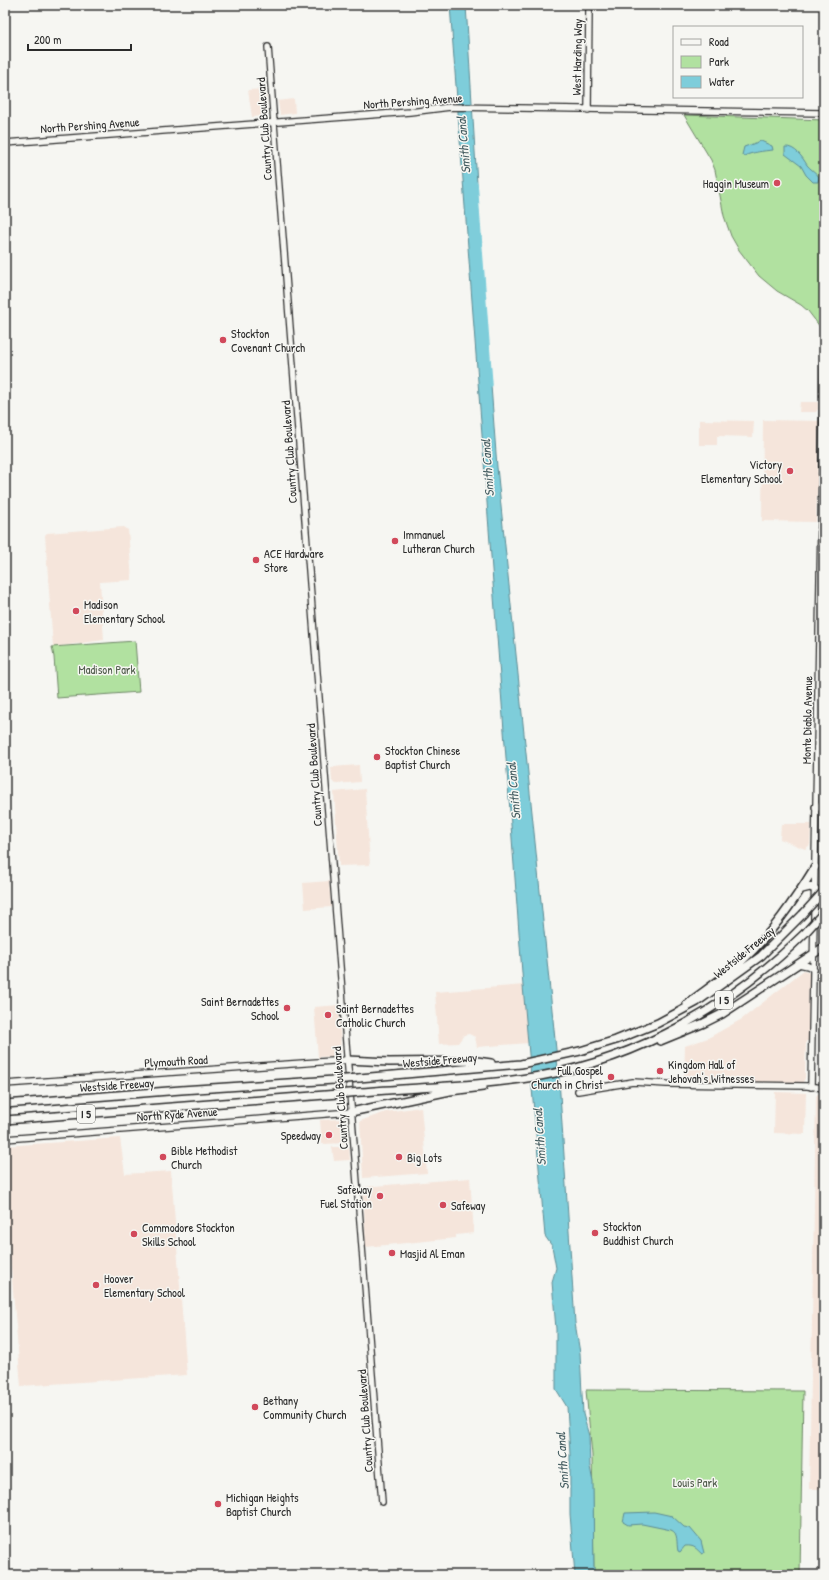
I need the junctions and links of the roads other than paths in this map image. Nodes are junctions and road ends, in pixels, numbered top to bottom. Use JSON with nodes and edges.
{"nodes":[{"id":1,"x":589,"y":5,"type":"edge"},
{"id":2,"x":268,"y":47,"type":"dead end"},
{"id":3,"x":588,"y":110,"type":"junction"},
{"id":4,"x":824,"y":113,"type":"edge"},
{"id":5,"x":274,"y":122,"type":"junction"},
{"id":6,"x":5,"y":143,"type":"edge"},
{"id":7,"x":824,"y":354,"type":"edge"},
{"id":8,"x":820,"y":807,"type":"edge"},
{"id":9,"x":815,"y":867,"type":"junction"},
{"id":10,"x":802,"y":889,"type":"junction"},
{"id":11,"x":815,"y":889,"type":"junction"},
{"id":12,"x":824,"y":891,"type":"edge"},
{"id":13,"x":823,"y":913,"type":"edge"},
{"id":14,"x":824,"y":947,"type":"edge"},
{"id":15,"x":814,"y":955,"type":"junction"},
{"id":16,"x":799,"y":964,"type":"junction"},
{"id":17,"x":814,"y":970,"type":"junction"},
{"id":18,"x":667,"y":1018,"type":"junction"},
{"id":19,"x":631,"y":1050,"type":"junction"},
{"id":20,"x":347,"y":1060,"type":"junction"},
{"id":21,"x":503,"y":1065,"type":"junction"},
{"id":22,"x":509,"y":1080,"type":"junction"},
{"id":23,"x":5,"y":1084,"type":"edge"},
{"id":24,"x":811,"y":1087,"type":"junction"},
{"id":25,"x":824,"y":1088,"type":"edge"},
{"id":26,"x":578,"y":1091,"type":"dead end"},
{"id":27,"x":5,"y":1104,"type":"edge"},
{"id":28,"x":351,"y":1112,"type":"junction"},
{"id":29,"x":5,"y":1120,"type":"edge"},
{"id":30,"x":5,"y":1138,"type":"edge"},
{"id":31,"x":382,"y":1502,"type":"dead end"}],
"edges":[{"from":1,"to":3,"type":"street","name":"West Harding Way"},
{"from":2,"to":5,"type":"street","name":"Country Club Boulevard"},
{"from":3,"to":4,"type":"street","name":"North Pershing Avenue"},
{"from":3,"to":5,"type":"street","name":"North Pershing Avenue"},
{"from":5,"to":6,"type":"street","name":"North Pershing Avenue"},
{"from":5,"to":20,"type":"street","name":"Country Club Boulevard"},
{"from":7,"to":8,"type":"street","name":"Monte Diablo Avenue"},
{"from":8,"to":9,"type":"street","name":"Monte Diablo Avenue"},
{"from":9,"to":10,"type":"highway"},
{"from":9,"to":11,"type":"street","name":"Monte Diablo Avenue"},
{"from":10,"to":11,"type":"highway"},
{"from":10,"to":18,"type":"highway"},
{"from":11,"to":15,"type":"street","name":"Monte Diablo Avenue"},
{"from":12,"to":18,"type":"highway","name":"Westside Freeway","number":"I 5","bridge":true},
{"from":13,"to":19,"type":"highway","name":"Westside Freeway","number":"I 5","bridge":true},
{"from":14,"to":15,"type":"highway"},
{"from":15,"to":16,"type":"highway"},
{"from":15,"to":17,"type":"street","name":"Monte Diablo Avenue"},
{"from":16,"to":17,"type":"street"},
{"from":16,"to":19,"type":"highway"},
{"from":17,"to":24,"type":"street","name":"Monte Diablo Avenue"},
{"from":18,"to":21,"type":"highway","name":"Westside Freeway","number":"I 5"},
{"from":19,"to":22,"type":"highway","name":"Westside Freeway","number":"I 5"},
{"from":20,"to":21,"type":"highway"},
{"from":20,"to":23,"type":"street","name":"Plymouth Road"},
{"from":20,"to":28,"type":"street","name":"Country Club Boulevard"},
{"from":21,"to":27,"type":"highway","name":"Westside Freeway","number":"I 5","bridge":true},
{"from":22,"to":28,"type":"highway"},
{"from":22,"to":29,"type":"highway","name":"Westside Freeway","number":"I 5","bridge":true},
{"from":24,"to":25,"type":"street"},
{"from":24,"to":26,"type":"street"},
{"from":28,"to":30,"type":"street","name":"North Ryde Avenue"},
{"from":28,"to":31,"type":"street","name":"Country Club Boulevard"}]}
